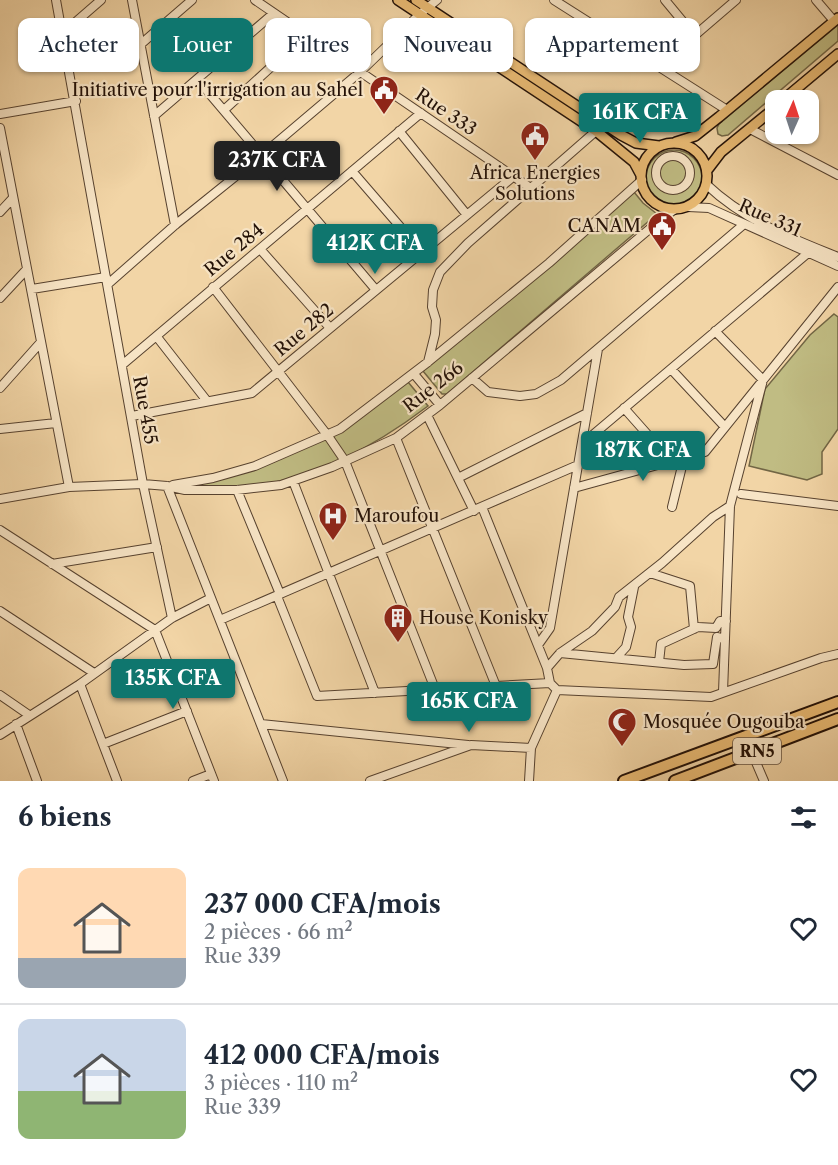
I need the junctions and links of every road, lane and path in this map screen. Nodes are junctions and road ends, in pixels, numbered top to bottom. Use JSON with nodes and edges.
{"nodes":[{"id":1,"x":56,"y":0,"type":"edge"},
{"id":2,"x":101,"y":0,"type":"edge"},
{"id":3,"x":132,"y":0,"type":"edge"},
{"id":4,"x":192,"y":0,"type":"edge"},
{"id":5,"x":255,"y":0,"type":"edge"},
{"id":6,"x":416,"y":0,"type":"edge"},
{"id":7,"x":437,"y":0,"type":"edge"},
{"id":8,"x":556,"y":0,"type":"edge"},
{"id":9,"x":665,"y":0,"type":"edge"},
{"id":10,"x":736,"y":0,"type":"edge"},
{"id":11,"x":816,"y":0,"type":"edge"},
{"id":12,"x":404,"y":2,"type":"edge"},
{"id":13,"x":429,"y":8,"type":"junction"},
{"id":14,"x":274,"y":13,"type":"junction"},
{"id":15,"x":420,"y":14,"type":"junction"},
{"id":16,"x":60,"y":18,"type":"edge"},
{"id":17,"x":80,"y":18,"type":"edge"},
{"id":18,"x":281,"y":18,"type":"edge"},
{"id":19,"x":583,"y":18,"type":"edge"},
{"id":20,"x":680,"y":18,"type":"edge"},
{"id":21,"x":836,"y":20,"type":"edge"},
{"id":22,"x":700,"y":30,"type":"edge"},
{"id":23,"x":141,"y":44,"type":"junction"},
{"id":24,"x":838,"y":54,"type":"edge"},
{"id":25,"x":371,"y":61,"type":"edge"},
{"id":26,"x":70,"y":72,"type":"edge"},
{"id":27,"x":266,"y":72,"type":"edge"},
{"id":28,"x":360,"y":72,"type":"joint"},
{"id":29,"x":666,"y":72,"type":"edge"},
{"id":30,"x":197,"y":79,"type":"junction"},
{"id":31,"x":795,"y":90,"type":"edge"},
{"id":32,"x":76,"y":101,"type":"junction"},
{"id":33,"x":224,"y":110,"type":"junction"},
{"id":34,"x":727,"y":111,"type":"junction"},
{"id":35,"x":421,"y":113,"type":"junction"},
{"id":36,"x":0,"y":114,"type":"edge"},
{"id":37,"x":154,"y":116,"type":"junction"},
{"id":38,"x":765,"y":116,"type":"edge"},
{"id":39,"x":0,"y":128,"type":"edge"},
{"id":40,"x":750,"y":129,"type":"junction"},
{"id":41,"x":399,"y":131,"type":"junction"},
{"id":42,"x":596,"y":131,"type":"junction"},
{"id":43,"x":672,"y":143,"type":"junction"},
{"id":44,"x":659,"y":146,"type":"junction"},
{"id":45,"x":262,"y":155,"type":"junction"},
{"id":46,"x":664,"y":158,"type":"joint"},
{"id":47,"x":838,"y":165,"type":"edge"},
{"id":48,"x":708,"y":170,"type":"junction"},
{"id":49,"x":352,"y":171,"type":"junction"},
{"id":50,"x":830,"y":172,"type":"junction"},
{"id":51,"x":838,"y":175,"type":"edge"},
{"id":52,"x":514,"y":176,"type":"junction"},
{"id":53,"x":641,"y":177,"type":"junction"},
{"id":54,"x":707,"y":185,"type":"junction"},
{"id":55,"x":532,"y":189,"type":"junction"},
{"id":56,"x":13,"y":198,"type":"junction"},
{"id":57,"x":688,"y":207,"type":"junction"},
{"id":58,"x":308,"y":208,"type":"junction"},
{"id":59,"x":674,"y":210,"type":"junction"},
{"id":60,"x":0,"y":212,"type":"edge"},
{"id":61,"x":467,"y":214,"type":"junction"},
{"id":62,"x":175,"y":225,"type":"junction"},
{"id":63,"x":743,"y":225,"type":"junction"},
{"id":64,"x":260,"y":249,"type":"junction"},
{"id":65,"x":422,"y":252,"type":"junction"},
{"id":66,"x":808,"y":253,"type":"junction"},
{"id":67,"x":838,"y":257,"type":"edge"},
{"id":68,"x":838,"y":266,"type":"edge"},
{"id":69,"x":27,"y":269,"type":"junction"},
{"id":70,"x":107,"y":280,"type":"junction"},
{"id":71,"x":213,"y":287,"type":"junction"},
{"id":72,"x":838,"y":287,"type":"edge"},
{"id":73,"x":32,"y":289,"type":"junction"},
{"id":74,"x":376,"y":290,"type":"junction"},
{"id":75,"x":0,"y":298,"type":"edge"},
{"id":76,"x":330,"y":328,"type":"junction"},
{"id":77,"x":715,"y":331,"type":"junction"},
{"id":78,"x":157,"y":337,"type":"junction"},
{"id":79,"x":41,"y":342,"type":"junction"},
{"id":80,"x":598,"y":349,"type":"junction"},
{"id":81,"x":428,"y":362,"type":"junction"},
{"id":82,"x":122,"y":365,"type":"junction"},
{"id":83,"x":670,"y":369,"type":"junction"},
{"id":84,"x":278,"y":371,"type":"junction"},
{"id":85,"x":414,"y":374,"type":"junction"},
{"id":86,"x":472,"y":378,"type":"junction"},
{"id":87,"x":763,"y":380,"type":"junction"},
{"id":88,"x":0,"y":388,"type":"edge"},
{"id":89,"x":207,"y":401,"type":"junction"},
{"id":90,"x":440,"y":405,"type":"junction"},
{"id":91,"x":624,"y":408,"type":"junction"},
{"id":92,"x":587,"y":413,"type":"junction"},
{"id":93,"x":427,"y":414,"type":"junction"},
{"id":94,"x":132,"y":416,"type":"junction"},
{"id":95,"x":56,"y":423,"type":"junction"},
{"id":96,"x":725,"y":427,"type":"junction"},
{"id":97,"x":0,"y":429,"type":"edge"},
{"id":98,"x":328,"y":436,"type":"junction"},
{"id":99,"x":396,"y":438,"type":"junction"},
{"id":100,"x":582,"y":444,"type":"junction"},
{"id":101,"x":684,"y":458,"type":"junction"},
{"id":102,"x":345,"y":461,"type":"junction"},
{"id":103,"x":671,"y":461,"type":"junction"},
{"id":104,"x":578,"y":465,"type":"junction"},
{"id":105,"x":458,"y":478,"type":"junction"},
{"id":106,"x":293,"y":481,"type":"junction"},
{"id":107,"x":143,"y":484,"type":"junction"},
{"id":108,"x":167,"y":486,"type":"junction"},
{"id":109,"x":69,"y":488,"type":"junction"},
{"id":110,"x":574,"y":488,"type":"junction"},
{"id":111,"x":237,"y":490,"type":"junction"},
{"id":112,"x":741,"y":494,"type":"dead end"},
{"id":113,"x":0,"y":499,"type":"edge"},
{"id":114,"x":730,"y":506,"type":"junction"},
{"id":115,"x":838,"y":506,"type":"edge"},
{"id":116,"x":482,"y":507,"type":"junction"},
{"id":117,"x":672,"y":507,"type":"dead end"},
{"id":118,"x":474,"y":511,"type":"junction"},
{"id":119,"x":433,"y":528,"type":"junction"},
{"id":120,"x":0,"y":530,"type":"edge"},
{"id":121,"x":158,"y":547,"type":"junction"},
{"id":122,"x":380,"y":551,"type":"junction"},
{"id":123,"x":52,"y":564,"type":"junction"},
{"id":124,"x":328,"y":573,"type":"junction"},
{"id":125,"x":650,"y":573,"type":"junction"},
{"id":126,"x":634,"y":587,"type":"junction"},
{"id":127,"x":278,"y":595,"type":"junction"},
{"id":128,"x":211,"y":598,"type":"junction"},
{"id":129,"x":0,"y":611,"type":"edge"},
{"id":130,"x":172,"y":618,"type":"junction"},
{"id":131,"x":220,"y":620,"type":"junction"},
{"id":132,"x":726,"y":621,"type":"junction"},
{"id":133,"x":694,"y":629,"type":"junction"},
{"id":134,"x":155,"y":630,"type":"junction"},
{"id":135,"x":725,"y":639,"type":"junction"},
{"id":136,"x":538,"y":645,"type":"junction"},
{"id":137,"x":560,"y":653,"type":"junction"},
{"id":138,"x":838,"y":654,"type":"edge"},
{"id":139,"x":616,"y":658,"type":"junction"},
{"id":140,"x":659,"y":662,"type":"junction"},
{"id":141,"x":547,"y":668,"type":"junction"},
{"id":142,"x":94,"y":674,"type":"junction"},
{"id":143,"x":550,"y":683,"type":"junction"},
{"id":144,"x":80,"y":684,"type":"junction"},
{"id":145,"x":496,"y":686,"type":"junction"},
{"id":146,"x":435,"y":689,"type":"junction"},
{"id":147,"x":557,"y":690,"type":"junction"},
{"id":148,"x":723,"y":692,"type":"junction"},
{"id":149,"x":375,"y":693,"type":"junction"},
{"id":150,"x":0,"y":695,"type":"edge"},
{"id":151,"x":838,"y":702,"type":"edge"},
{"id":152,"x":187,"y":711,"type":"junction"},
{"id":153,"x":29,"y":715,"type":"junction"},
{"id":154,"x":838,"y":719,"type":"edge"},
{"id":155,"x":16,"y":724,"type":"junction"},
{"id":156,"x":261,"y":724,"type":"junction"},
{"id":157,"x":0,"y":735,"type":"edge"},
{"id":158,"x":103,"y":744,"type":"junction"},
{"id":159,"x":471,"y":746,"type":"junction"},
{"id":160,"x":531,"y":748,"type":"junction"},
{"id":161,"x":752,"y":753,"type":"junction"},
{"id":162,"x":213,"y":777,"type":"edge"},
{"id":163,"x":37,"y":781,"type":"edge"},
{"id":164,"x":117,"y":781,"type":"edge"},
{"id":165,"x":193,"y":781,"type":"edge"},
{"id":166,"x":283,"y":781,"type":"edge"},
{"id":167,"x":370,"y":781,"type":"edge"},
{"id":168,"x":528,"y":781,"type":"edge"},
{"id":169,"x":624,"y":781,"type":"edge"},
{"id":170,"x":675,"y":781,"type":"edge"},
{"id":171,"x":764,"y":781,"type":"edge"}],
"edges":[{"from":1,"to":16,"type":"street","name":"Rue 455"},
{"from":2,"to":17,"type":"street"},
{"from":3,"to":23,"type":"street"},
{"from":4,"to":23,"type":"street"},
{"from":5,"to":14,"type":"street","name":"Rue 333"},
{"from":6,"to":13,"type":"main road"},
{"from":7,"to":13,"type":"street"},
{"from":8,"to":19,"type":"street"},
{"from":9,"to":20,"type":"street"},
{"from":10,"to":22,"type":"street"},
{"from":11,"to":21,"type":"street"},
{"from":12,"to":15,"type":"main road"},
{"from":13,"to":15,"type":"street"},
{"from":13,"to":44,"type":"main road"},
{"from":14,"to":18,"type":"street","name":"Rue 333"},
{"from":14,"to":30,"type":"street"},
{"from":15,"to":25,"type":"street"},
{"from":15,"to":42,"type":"main road"},
{"from":21,"to":34,"type":"main road"},
{"from":23,"to":37,"type":"street"},
{"from":24,"to":31,"type":"main road"},
{"from":26,"to":32,"type":"street","name":"Rue 455"},
{"from":27,"to":33,"type":"street"},
{"from":28,"to":35,"type":"street","name":"Rue 333"},
{"from":28,"to":45,"type":"street"},
{"from":29,"to":34,"type":"street"},
{"from":30,"to":33,"type":"street"},
{"from":30,"to":37,"type":"street"},
{"from":32,"to":36,"type":"street"},
{"from":32,"to":70,"type":"street","name":"Rue 455"},
{"from":33,"to":45,"type":"street"},
{"from":34,"to":43,"type":"main road"},
{"from":35,"to":41,"type":"street","name":"Rue 284"},
{"from":35,"to":52,"type":"street","name":"Rue 333"},
{"from":37,"to":62,"type":"street"},
{"from":38,"to":40,"type":"main road"},
{"from":39,"to":56,"type":"street"},
{"from":40,"to":48,"type":"main road"},
{"from":40,"to":50,"type":"street"},
{"from":41,"to":49,"type":"street","name":"Rue 284"},
{"from":41,"to":61,"type":"street"},
{"from":42,"to":53,"type":"main road"},
{"from":42,"to":55,"type":"street"},
{"from":43,"to":44,"type":"main road"},
{"from":43,"to":48,"type":"main road"},
{"from":44,"to":53,"type":"main road"},
{"from":45,"to":58,"type":"street"},
{"from":45,"to":62,"type":"street"},
{"from":46,"to":46,"type":"street"},
{"from":47,"to":50,"type":"street"},
{"from":48,"to":54,"type":"main road"},
{"from":49,"to":58,"type":"street","name":"Rue 284"},
{"from":49,"to":65,"type":"street"},
{"from":50,"to":51,"type":"street"},
{"from":52,"to":55,"type":"street","name":"Rue 333"},
{"from":52,"to":61,"type":"street","name":"Rue 282"},
{"from":53,"to":59,"type":"main road"},
{"from":53,"to":81,"type":"street","name":"Rue 266"},
{"from":54,"to":57,"type":"main road"},
{"from":54,"to":67,"type":"street","name":"Rue 331"},
{"from":55,"to":81,"type":"street"},
{"from":56,"to":60,"type":"street"},
{"from":56,"to":69,"type":"street"},
{"from":57,"to":59,"type":"main road"},
{"from":57,"to":63,"type":"street","name":"Rue 331"},
{"from":58,"to":64,"type":"street","name":"Rue 284"},
{"from":58,"to":74,"type":"street"},
{"from":59,"to":86,"type":"street","name":"Rue 266"},
{"from":61,"to":65,"type":"street","name":"Rue 282"},
{"from":62,"to":70,"type":"street"},
{"from":63,"to":66,"type":"street","name":"Rue 331"},
{"from":63,"to":80,"type":"street"},
{"from":64,"to":71,"type":"street","name":"Rue 284"},
{"from":64,"to":76,"type":"street"},
{"from":65,"to":74,"type":"street","name":"Rue 282"},
{"from":66,"to":68,"type":"street","name":"Rue 331"},
{"from":66,"to":77,"type":"street"},
{"from":69,"to":73,"type":"street"},
{"from":69,"to":75,"type":"street"},
{"from":70,"to":73,"type":"street"},
{"from":70,"to":82,"type":"street","name":"Rue 455"},
{"from":71,"to":78,"type":"street","name":"Rue 284"},
{"from":71,"to":84,"type":"street"},
{"from":72,"to":87,"type":"street"},
{"from":73,"to":79,"type":"street"},
{"from":74,"to":76,"type":"street","name":"Rue 282"},
{"from":76,"to":84,"type":"street","name":"Rue 282"},
{"from":77,"to":83,"type":"street"},
{"from":77,"to":87,"type":"street"},
{"from":78,"to":82,"type":"street","name":"Rue 284"},
{"from":78,"to":89,"type":"street"},
{"from":79,"to":88,"type":"street"},
{"from":79,"to":95,"type":"street"},
{"from":80,"to":86,"type":"street"},
{"from":80,"to":92,"type":"street"},
{"from":81,"to":85,"type":"street","name":"Rue 266"},
{"from":82,"to":94,"type":"street","name":"Rue 455"},
{"from":83,"to":91,"type":"street"},
{"from":83,"to":96,"type":"street"},
{"from":84,"to":89,"type":"street","name":"Rue 282"},
{"from":84,"to":98,"type":"street"},
{"from":85,"to":90,"type":"street"},
{"from":85,"to":98,"type":"street","name":"Rue 266"},
{"from":86,"to":90,"type":"street","name":"Rue 266"},
{"from":87,"to":96,"type":"street"},
{"from":87,"to":114,"type":"street"},
{"from":89,"to":94,"type":"street"},
{"from":90,"to":93,"type":"street","name":"Rue 266"},
{"from":91,"to":100,"type":"street"},
{"from":91,"to":103,"type":"street"},
{"from":92,"to":100,"type":"street"},
{"from":92,"to":105,"type":"street"},
{"from":93,"to":99,"type":"street","name":"Rue 266"},
{"from":93,"to":105,"type":"street"},
{"from":94,"to":107,"type":"street","name":"Rue 455"},
{"from":95,"to":97,"type":"street"},
{"from":95,"to":109,"type":"street"},
{"from":96,"to":101,"type":"street"},
{"from":98,"to":102,"type":"street"},
{"from":98,"to":108,"type":"street","name":"Rue 266"},
{"from":99,"to":102,"type":"street","name":"Rue 266"},
{"from":99,"to":119,"type":"street"},
{"from":100,"to":104,"type":"street"},
{"from":101,"to":103,"type":"street"},
{"from":101,"to":117,"type":"street"},
{"from":102,"to":106,"type":"street","name":"Rue 266"},
{"from":102,"to":122,"type":"street"},
{"from":103,"to":110,"type":"street"},
{"from":104,"to":110,"type":"street"},
{"from":104,"to":116,"type":"street"},
{"from":105,"to":118,"type":"street"},
{"from":106,"to":111,"type":"street","name":"Rue 266"},
{"from":106,"to":124,"type":"street"},
{"from":107,"to":108,"type":"street","name":"Rue 266"},
{"from":107,"to":109,"type":"street","name":"Rue 266"},
{"from":107,"to":121,"type":"street","name":"Rue 455"},
{"from":108,"to":111,"type":"street","name":"Rue 266"},
{"from":108,"to":128,"type":"street"},
{"from":109,"to":113,"type":"street","name":"Rue 266"},
{"from":110,"to":136,"type":"street"},
{"from":111,"to":127,"type":"street"},
{"from":112,"to":115,"type":"street"},
{"from":114,"to":125,"type":"street"},
{"from":114,"to":132,"type":"street"},
{"from":116,"to":118,"type":"street"},
{"from":116,"to":136,"type":"street"},
{"from":118,"to":119,"type":"street"},
{"from":119,"to":122,"type":"street"},
{"from":119,"to":145,"type":"street"},
{"from":120,"to":123,"type":"street"},
{"from":121,"to":123,"type":"street"},
{"from":121,"to":130,"type":"street","name":"Rue 455"},
{"from":122,"to":124,"type":"street"},
{"from":122,"to":146,"type":"street"},
{"from":123,"to":134,"type":"street"},
{"from":124,"to":127,"type":"street"},
{"from":124,"to":149,"type":"street"},
{"from":125,"to":126,"type":"street"},
{"from":125,"to":133,"type":"street"},
{"from":126,"to":137,"type":"street"},
{"from":126,"to":139,"type":"street"},
{"from":127,"to":131,"type":"street"},
{"from":127,"to":149,"type":"street"},
{"from":128,"to":130,"type":"street"},
{"from":128,"to":131,"type":"street"},
{"from":129,"to":142,"type":"street"},
{"from":130,"to":134,"type":"street"},
{"from":131,"to":156,"type":"street"},
{"from":132,"to":133,"type":"street"},
{"from":132,"to":135,"type":"street"},
{"from":133,"to":140,"type":"street"},
{"from":134,"to":142,"type":"street"},
{"from":134,"to":152,"type":"street"},
{"from":135,"to":140,"type":"street"},
{"from":135,"to":148,"type":"street"},
{"from":136,"to":141,"type":"street"},
{"from":137,"to":139,"type":"street"},
{"from":137,"to":141,"type":"street"},
{"from":138,"to":148,"type":"street"},
{"from":139,"to":140,"type":"street"},
{"from":141,"to":143,"type":"street"},
{"from":142,"to":144,"type":"street"},
{"from":143,"to":145,"type":"street"},
{"from":143,"to":147,"type":"street"},
{"from":144,"to":153,"type":"street"},
{"from":144,"to":158,"type":"street"},
{"from":145,"to":146,"type":"street"},
{"from":146,"to":149,"type":"street"},
{"from":147,"to":148,"type":"street"},
{"from":147,"to":160,"type":"street"},
{"from":150,"to":153,"type":"street"},
{"from":151,"to":169,"type":"highway","number":"RN5"},
{"from":152,"to":158,"type":"street"},
{"from":152,"to":162,"type":"street"},
{"from":153,"to":155,"type":"street"},
{"from":154,"to":161,"type":"highway","number":"RN5"},
{"from":155,"to":157,"type":"street"},
{"from":155,"to":163,"type":"street"},
{"from":156,"to":159,"type":"street"},
{"from":156,"to":166,"type":"street"},
{"from":158,"to":164,"type":"street"},
{"from":159,"to":160,"type":"street"},
{"from":159,"to":167,"type":"street"},
{"from":160,"to":168,"type":"street"},
{"from":161,"to":170,"type":"highway","number":"RN5"},
{"from":161,"to":171,"type":"street"},
{"from":162,"to":165,"type":"street"}]}
